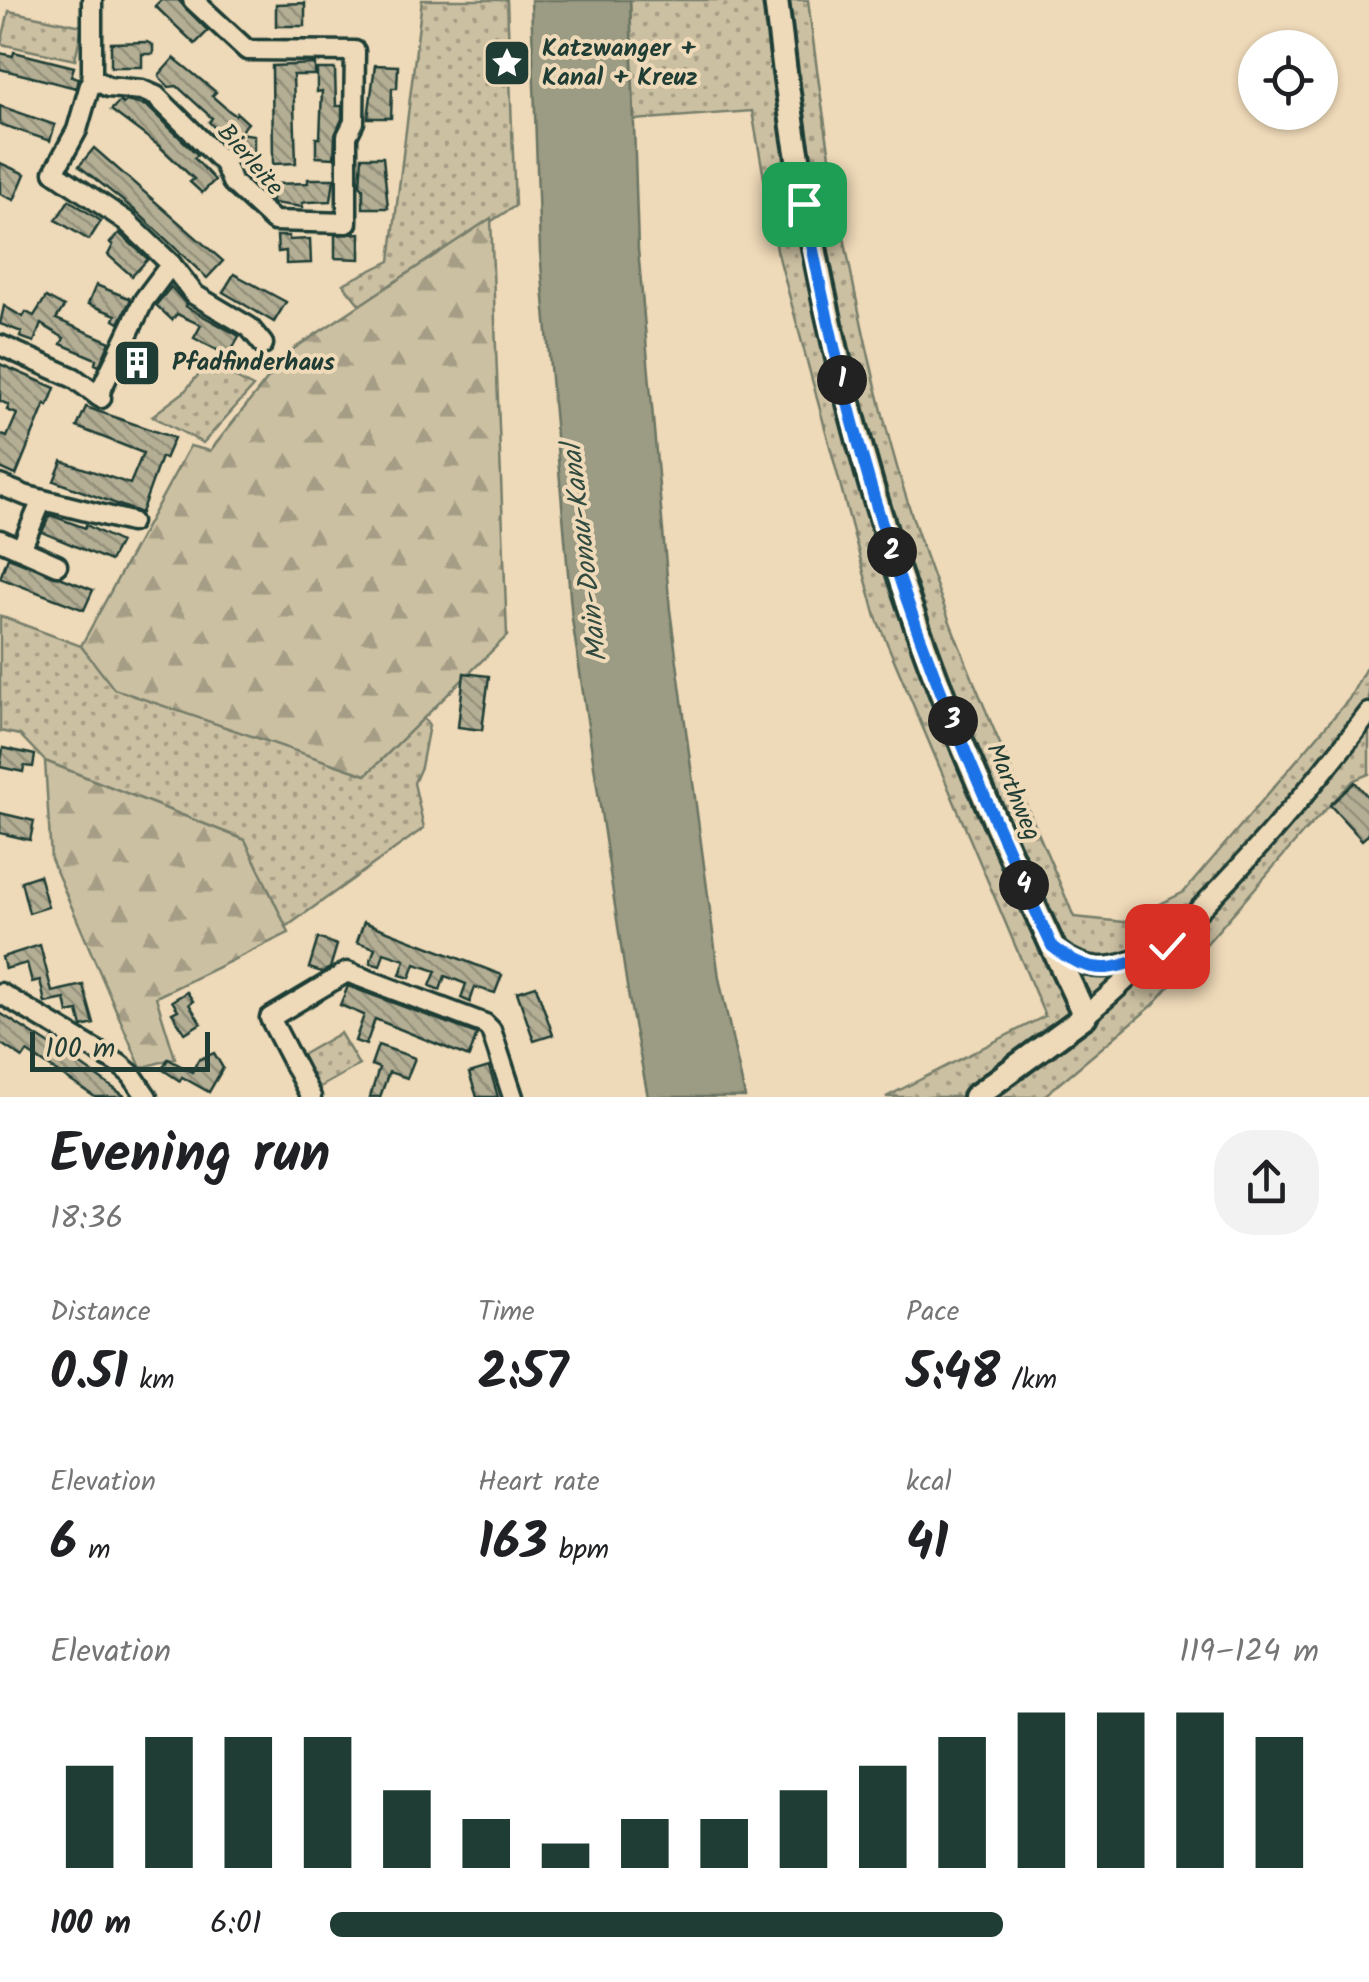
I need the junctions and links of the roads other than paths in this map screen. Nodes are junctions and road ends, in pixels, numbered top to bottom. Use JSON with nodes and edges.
{"nodes":[{"id":1,"x":92,"y":0,"type":"edge"},
{"id":2,"x":193,"y":0,"type":"edge"},
{"id":3,"x":776,"y":0,"type":"edge"},
{"id":4,"x":92,"y":78,"type":"junction"},
{"id":5,"x":172,"y":264,"type":"junction"},
{"id":6,"x":263,"y":344,"type":"dead end"},
{"id":7,"x":0,"y":345,"type":"edge"},
{"id":8,"x":0,"y":486,"type":"edge"},
{"id":9,"x":42,"y":500,"type":"junction"},
{"id":10,"x":131,"y":522,"type":"dead end"},
{"id":11,"x":0,"y":540,"type":"edge"},
{"id":12,"x":21,"y":550,"type":"junction"},
{"id":13,"x":58,"y":565,"type":"dead end"},
{"id":14,"x":1369,"y":713,"type":"edge"},
{"id":15,"x":1052,"y":946,"type":"junction"},
{"id":16,"x":1167,"y":946,"type":"junction"},
{"id":17,"x":0,"y":993,"type":"edge"},
{"id":18,"x":1085,"y":1016,"type":"junction"},
{"id":19,"x":147,"y":1097,"type":"edge"},
{"id":20,"x":311,"y":1097,"type":"edge"},
{"id":21,"x":513,"y":1097,"type":"edge"},
{"id":22,"x":975,"y":1097,"type":"edge"}],
"edges":[{"from":1,"to":4,"type":"street"},
{"from":2,"to":4,"type":"street","name":"Bierleite"},
{"from":3,"to":15,"type":"main road","name":"Marthweg"},
{"from":4,"to":5,"type":"street"},
{"from":5,"to":6,"type":"street"},
{"from":5,"to":7,"type":"street"},
{"from":8,"to":9,"type":"street"},
{"from":9,"to":10,"type":"street"},
{"from":9,"to":12,"type":"street"},
{"from":11,"to":12,"type":"street"},
{"from":12,"to":13,"type":"street"},
{"from":14,"to":16,"type":"street"},
{"from":15,"to":16,"type":"street"},
{"from":15,"to":18,"type":"main road","name":"Marthweg"},
{"from":16,"to":18,"type":"street"},
{"from":17,"to":19,"type":"street"},
{"from":18,"to":22,"type":"main road"},
{"from":20,"to":21,"type":"street"}]}
